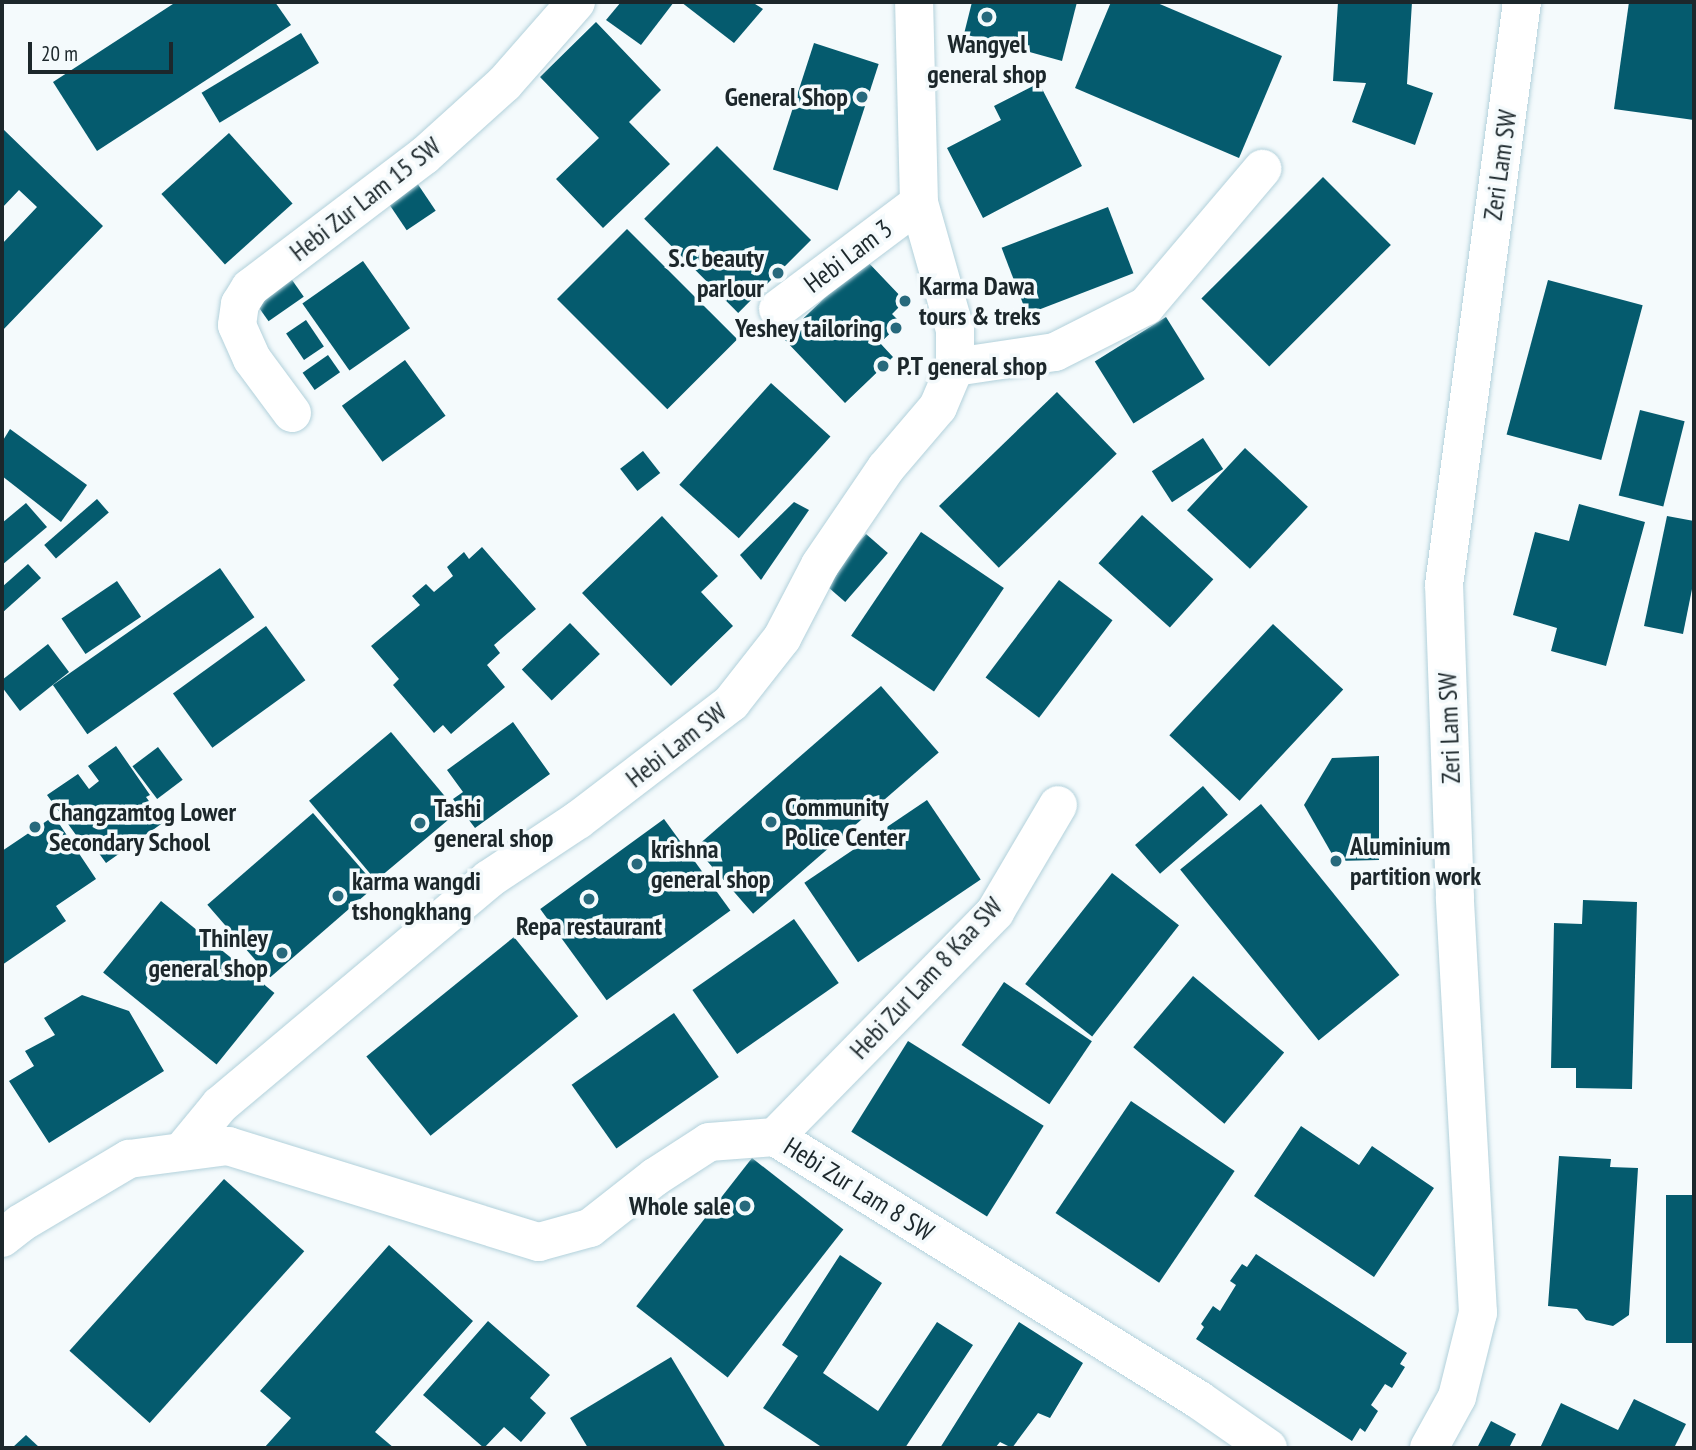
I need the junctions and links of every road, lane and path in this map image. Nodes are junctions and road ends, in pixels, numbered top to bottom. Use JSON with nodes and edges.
{"nodes":[{"id":1,"x":576,"y":2,"type":"edge"},
{"id":2,"x":914,"y":2,"type":"edge"},
{"id":3,"x":1522,"y":2,"type":"edge"},
{"id":4,"x":1262,"y":169,"type":"dead end"},
{"id":5,"x":919,"y":203,"type":"junction"},
{"id":6,"x":778,"y":309,"type":"dead end"},
{"id":7,"x":955,"y":367,"type":"junction"},
{"id":8,"x":292,"y":413,"type":"dead end"},
{"id":9,"x":1058,"y":805,"type":"dead end"},
{"id":10,"x":775,"y":1137,"type":"junction"},
{"id":11,"x":183,"y":1150,"type":"junction"},
{"id":12,"x":2,"y":1238,"type":"edge"},
{"id":13,"x":1268,"y":1448,"type":"edge"},
{"id":14,"x":1429,"y":1448,"type":"edge"}],
"edges":[{"from":1,"to":8,"type":"street","name":"Hebi Zur Lam 15 SW"},
{"from":2,"to":5,"type":"street","name":"Hebi Lam SW"},
{"from":3,"to":14,"type":"street","name":"Zeri Lam SW"},
{"from":4,"to":7,"type":"street"},
{"from":5,"to":6,"type":"street","name":"Hebi Lam 3"},
{"from":5,"to":7,"type":"street","name":"Hebi Lam SW"},
{"from":7,"to":11,"type":"street","name":"Hebi Lam SW"},
{"from":9,"to":10,"type":"street","name":"Hebi Zur Lam 8 Kaa SW"},
{"from":10,"to":11,"type":"street","name":"Hebi Zur Lam 8 SW"},
{"from":10,"to":13,"type":"street","name":"Hebi Zur Lam 8 SW"},
{"from":11,"to":12,"type":"street"}]}
